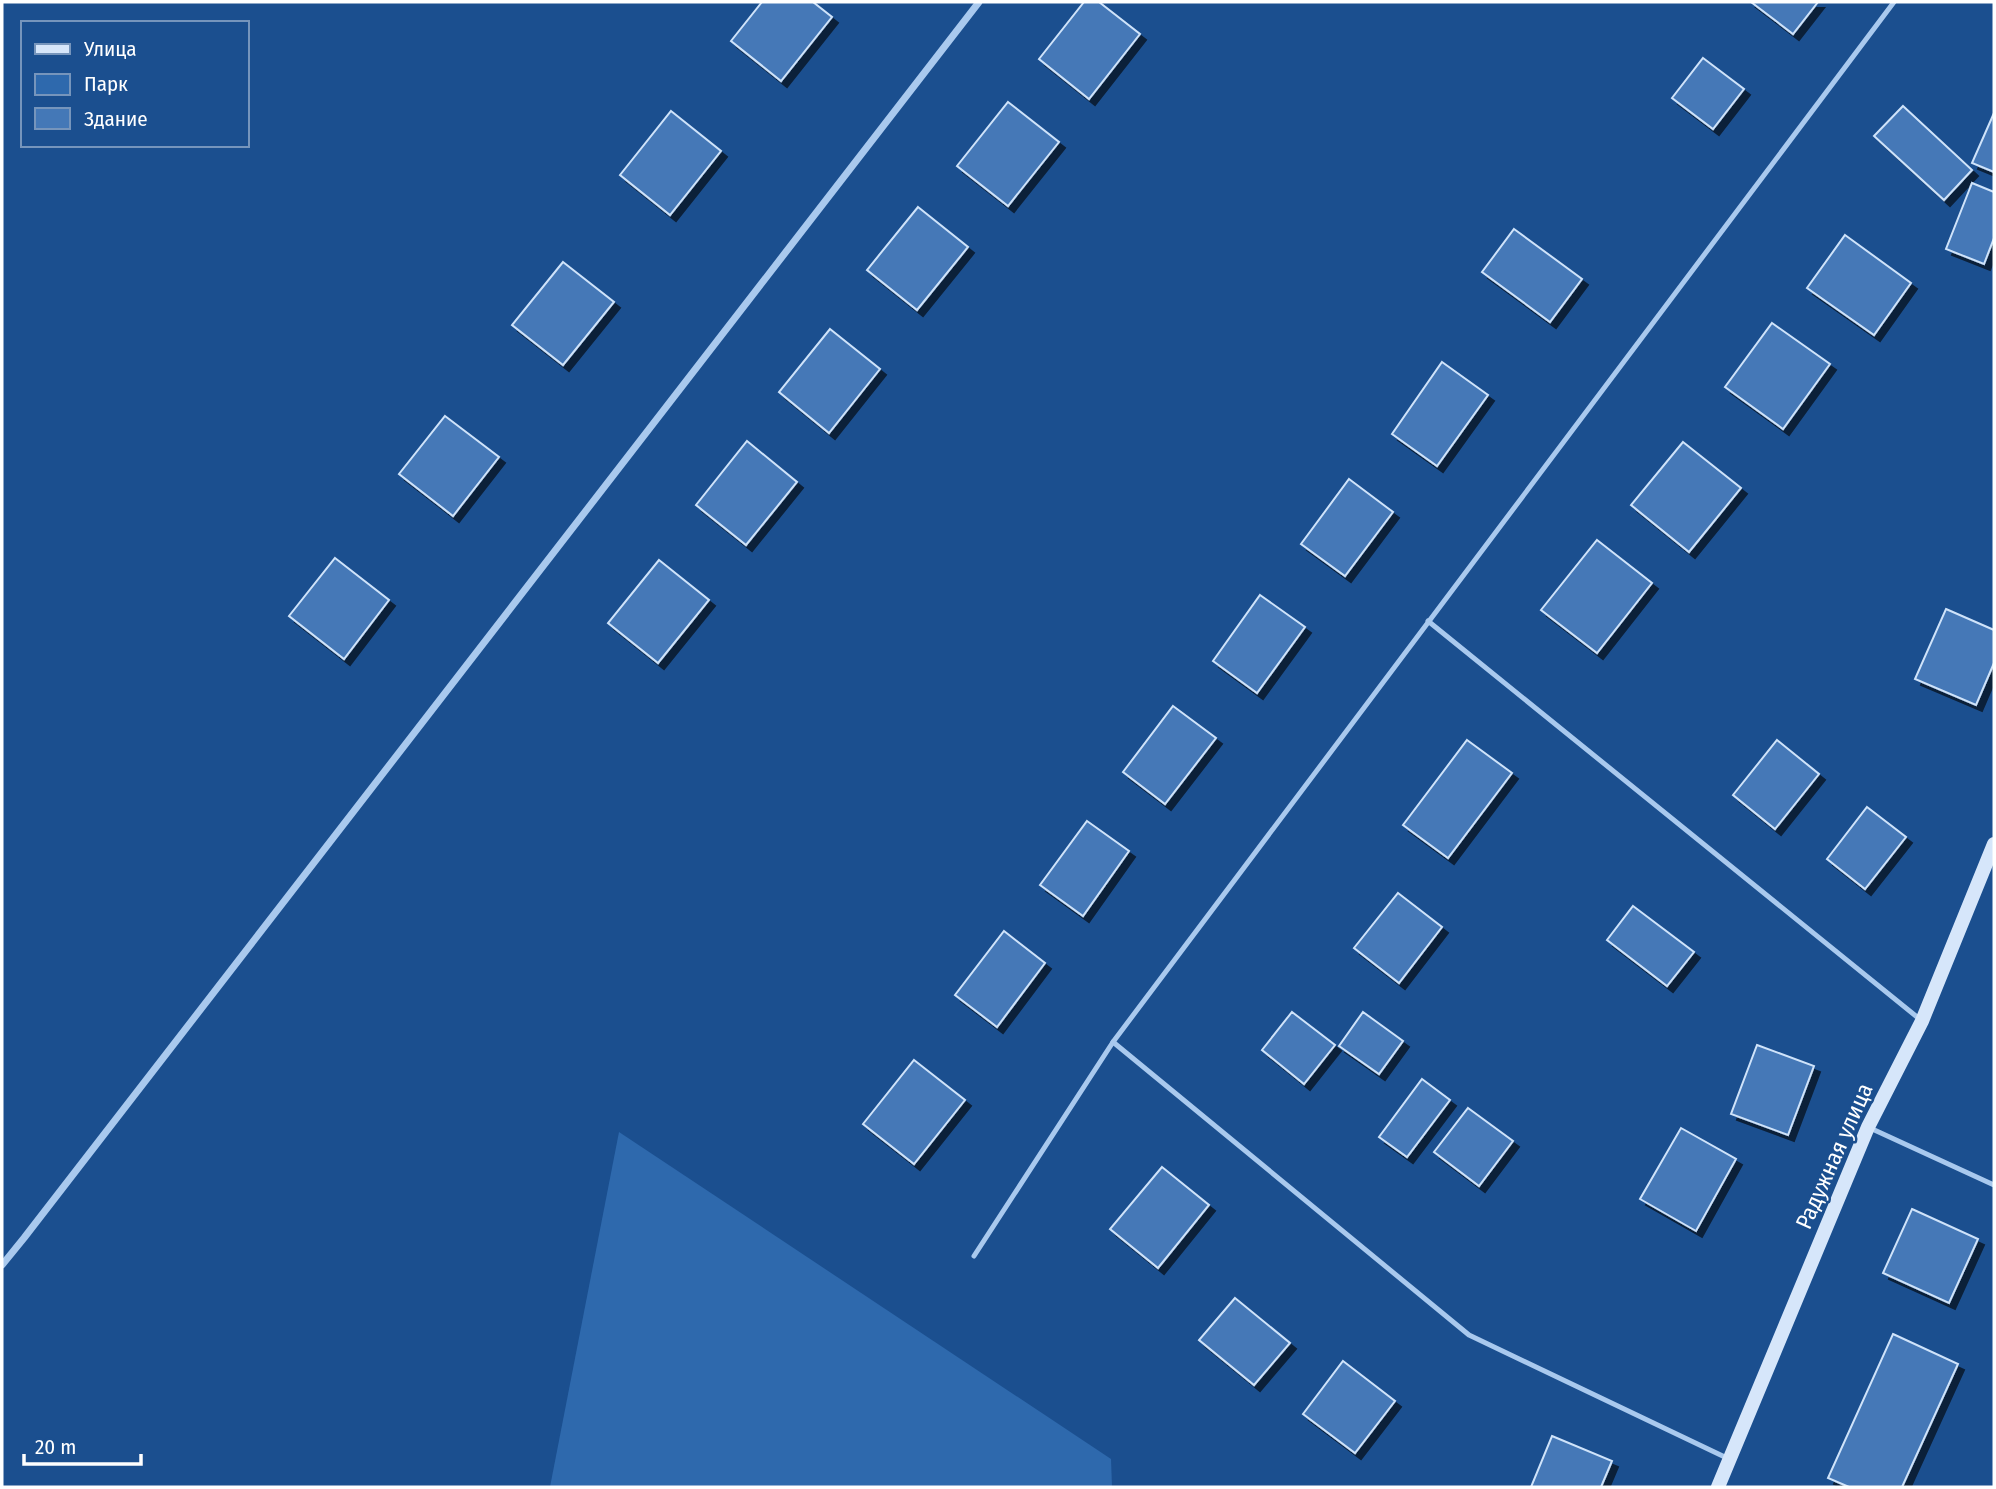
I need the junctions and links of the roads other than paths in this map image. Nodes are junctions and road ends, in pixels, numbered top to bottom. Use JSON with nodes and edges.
{"nodes":[{"id":1,"x":979,"y":2,"type":"edge"},
{"id":2,"x":1894,"y":2,"type":"edge"},
{"id":3,"x":1428,"y":621,"type":"junction"},
{"id":4,"x":1994,"y":844,"type":"edge"},
{"id":5,"x":1922,"y":1021,"type":"junction"},
{"id":6,"x":1112,"y":1042,"type":"junction"},
{"id":7,"x":1868,"y":1127,"type":"junction"},
{"id":8,"x":1994,"y":1185,"type":"edge"},
{"id":9,"x":974,"y":1256,"type":"dead end"},
{"id":10,"x":2,"y":1265,"type":"edge"},
{"id":11,"x":1729,"y":1459,"type":"junction"},
{"id":12,"x":1718,"y":1487,"type":"edge"}],
"edges":[{"from":1,"to":10,"type":"street"},
{"from":2,"to":3,"type":"lane"},
{"from":3,"to":5,"type":"lane"},
{"from":3,"to":6,"type":"lane"},
{"from":4,"to":5,"type":"street","name":"Радужная улица"},
{"from":5,"to":7,"type":"street","name":"Радужная улица"},
{"from":6,"to":9,"type":"lane"},
{"from":6,"to":11,"type":"lane"},
{"from":7,"to":8,"type":"lane"},
{"from":7,"to":11,"type":"street","name":"Радужная улица"},
{"from":11,"to":12,"type":"street","name":"Радужная улица"}]}
